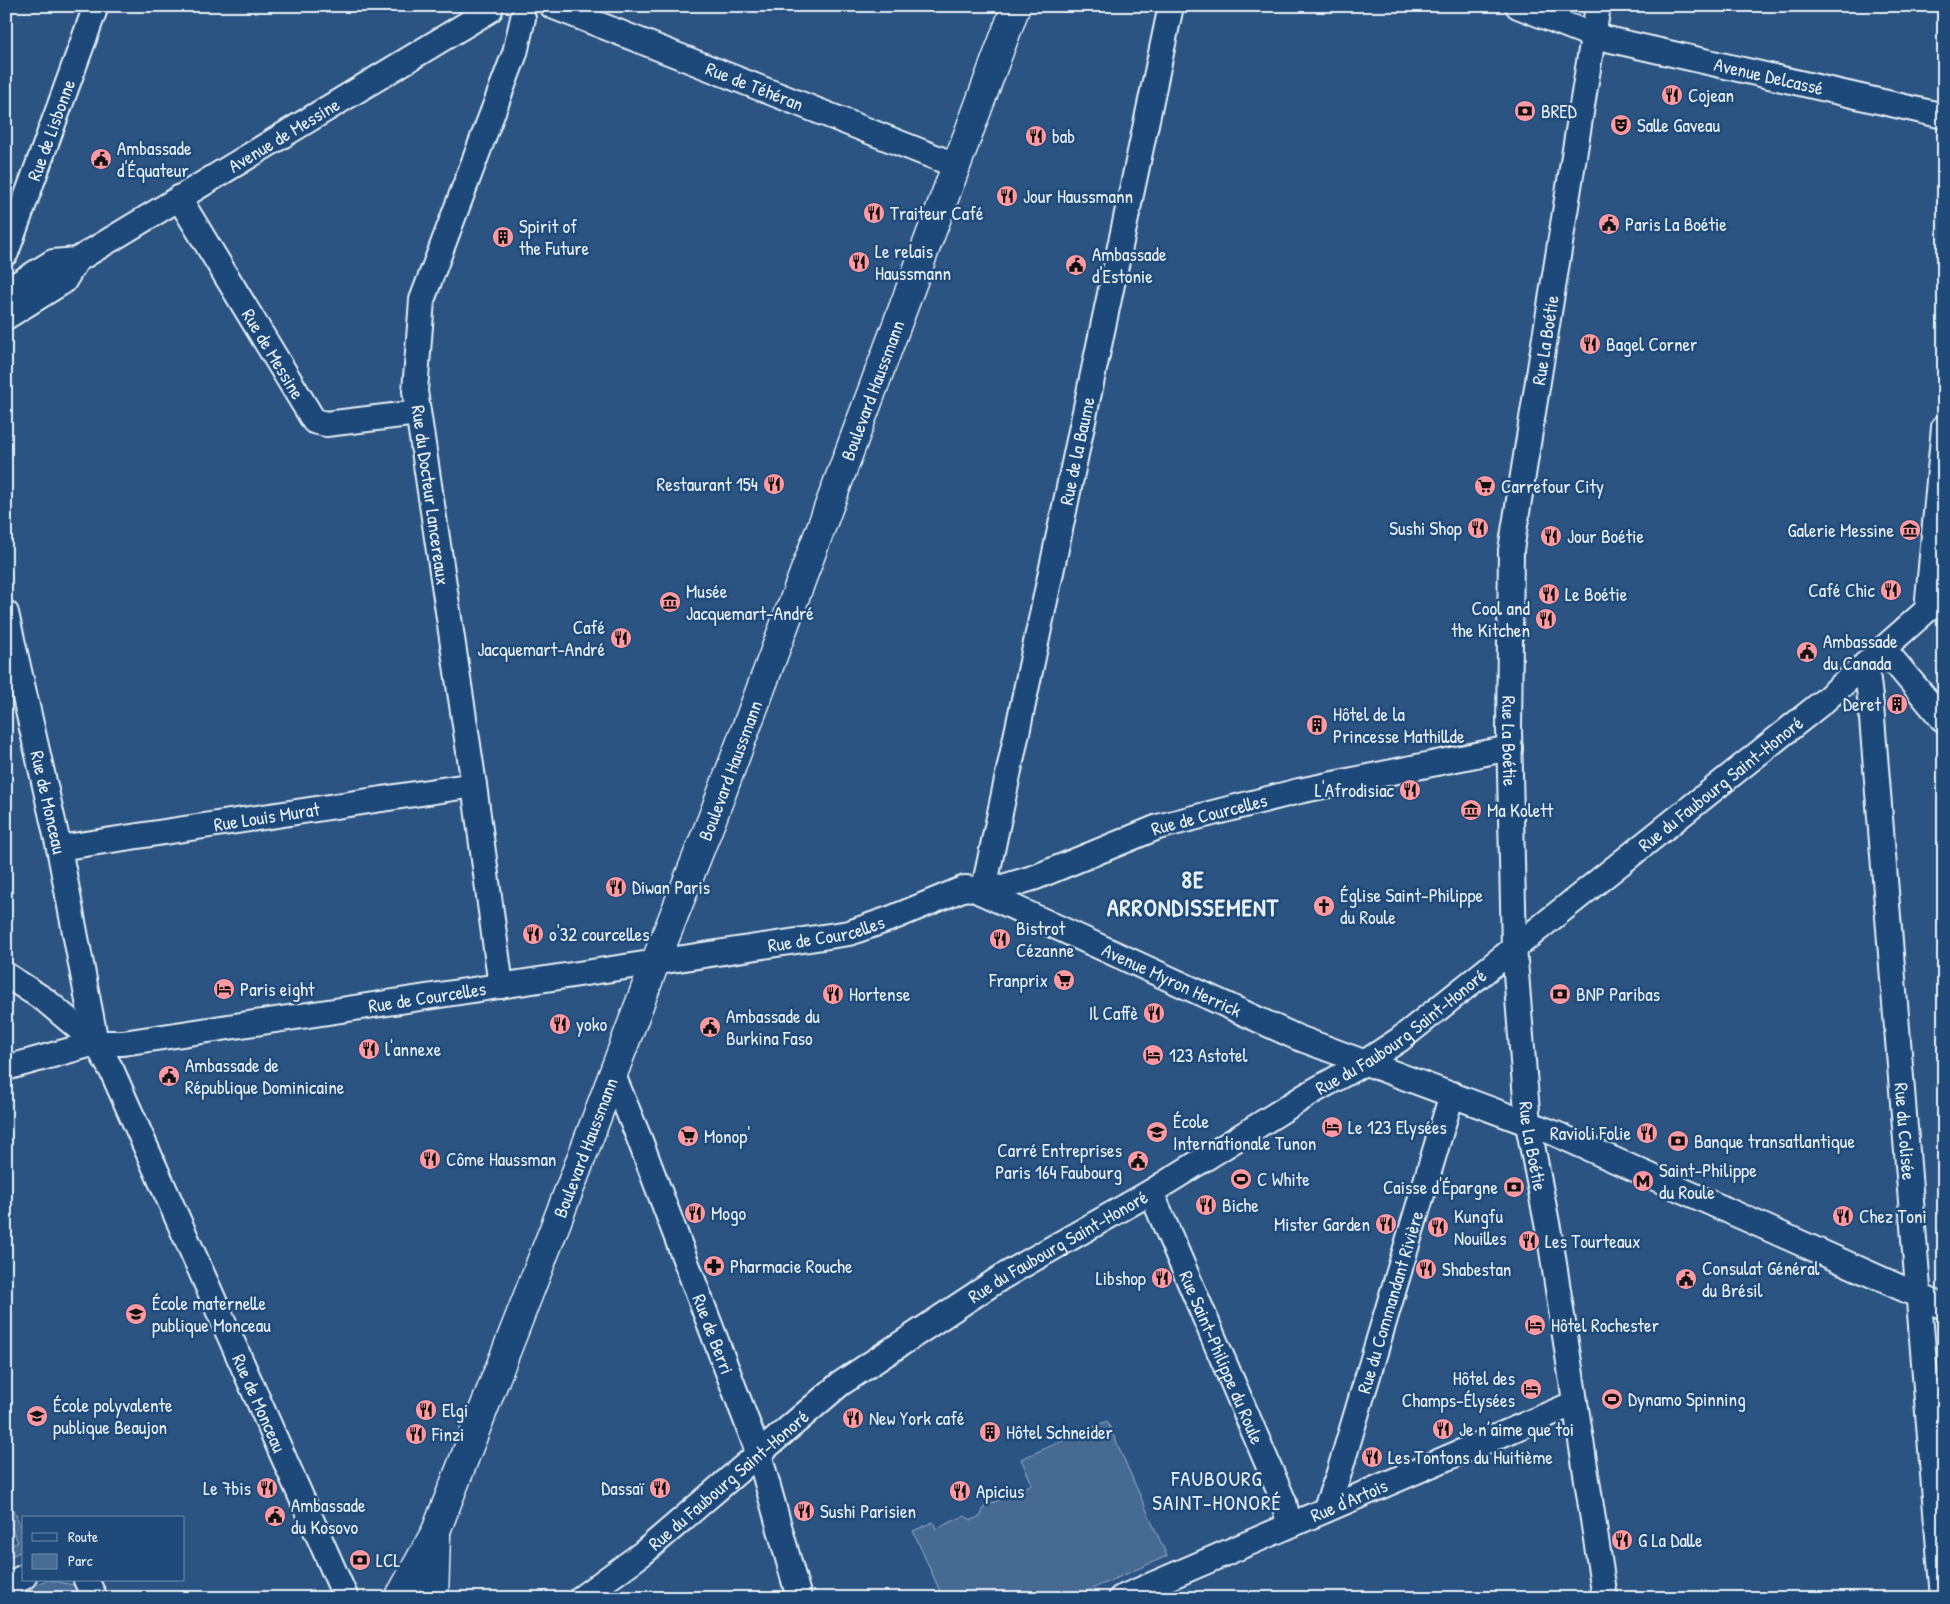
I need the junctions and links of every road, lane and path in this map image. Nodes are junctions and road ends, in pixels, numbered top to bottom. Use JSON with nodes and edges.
{"nodes":[{"id":1,"x":96,"y":6,"type":"edge"},
{"id":2,"x":552,"y":6,"type":"edge"},
{"id":3,"x":1016,"y":6,"type":"edge"},
{"id":4,"x":1171,"y":6,"type":"edge"},
{"id":5,"x":1518,"y":6,"type":"edge"},
{"id":6,"x":1598,"y":6,"type":"edge"},
{"id":7,"x":489,"y":8,"type":"edge"},
{"id":8,"x":531,"y":12,"type":"edge"},
{"id":9,"x":1594,"y":36,"type":"junction"},
{"id":10,"x":1944,"y":116,"type":"edge"},
{"id":11,"x":956,"y":165,"type":"junction"},
{"id":12,"x":179,"y":198,"type":"junction"},
{"id":13,"x":6,"y":253,"type":"edge"},
{"id":14,"x":77,"y":260,"type":"junction"},
{"id":15,"x":6,"y":291,"type":"edge"},
{"id":16,"x":6,"y":317,"type":"edge"},
{"id":17,"x":418,"y":413,"type":"junction"},
{"id":18,"x":1944,"y":427,"type":"edge"},
{"id":19,"x":1944,"y":594,"type":"edge"},
{"id":20,"x":1927,"y":610,"type":"junction"},
{"id":21,"x":6,"y":613,"type":"edge"},
{"id":22,"x":1884,"y":649,"type":"junction"},
{"id":23,"x":1866,"y":664,"type":"junction"},
{"id":24,"x":1944,"y":721,"type":"edge"},
{"id":25,"x":1510,"y":748,"type":"junction"},
{"id":26,"x":474,"y":785,"type":"junction"},
{"id":27,"x":59,"y":848,"type":"junction"},
{"id":28,"x":983,"y":893,"type":"junction"},
{"id":29,"x":1514,"y":948,"type":"junction"},
{"id":30,"x":655,"y":963,"type":"junction"},
{"id":31,"x":6,"y":975,"type":"edge"},
{"id":32,"x":501,"y":986,"type":"junction"},
{"id":33,"x":96,"y":1043,"type":"junction"},
{"id":34,"x":1364,"y":1063,"type":"junction"},
{"id":35,"x":6,"y":1068,"type":"edge"},
{"id":36,"x":613,"y":1075,"type":"junction"},
{"id":37,"x":1452,"y":1094,"type":"junction"},
{"id":38,"x":1528,"y":1124,"type":"junction"},
{"id":39,"x":1151,"y":1192,"type":"junction"},
{"id":40,"x":1919,"y":1296,"type":"junction"},
{"id":41,"x":1944,"y":1307,"type":"edge"},
{"id":42,"x":1575,"y":1403,"type":"junction"},
{"id":43,"x":758,"y":1454,"type":"junction"},
{"id":44,"x":1324,"y":1510,"type":"junction"},
{"id":45,"x":1288,"y":1525,"type":"junction"},
{"id":46,"x":436,"y":1531,"type":"junction"},
{"id":47,"x":22,"y":1578,"type":"edge"},
{"id":48,"x":87,"y":1582,"type":"edge"},
{"id":49,"x":6,"y":1586,"type":"edge"},
{"id":50,"x":95,"y":1598,"type":"edge"},
{"id":51,"x":346,"y":1598,"type":"edge"},
{"id":52,"x":399,"y":1598,"type":"edge"},
{"id":53,"x":434,"y":1598,"type":"edge"},
{"id":54,"x":580,"y":1598,"type":"edge"},
{"id":55,"x":799,"y":1598,"type":"edge"},
{"id":56,"x":1121,"y":1598,"type":"edge"},
{"id":57,"x":1605,"y":1598,"type":"edge"},
{"id":58,"x":1943,"y":1598,"type":"edge"}],
"edges":[{"from":1,"to":13,"type":"street","name":"Rue de Lisbonne"},
{"from":2,"to":11,"type":"street","name":"Rue de Téhéran"},
{"from":3,"to":11,"type":"main road","name":"Boulevard Haussmann"},
{"from":4,"to":28,"type":"street","name":"Rue de la Baume"},
{"from":5,"to":9,"type":"street","name":"Avenue Delcassé"},
{"from":6,"to":9,"type":"street","name":"Rue La Boétie"},
{"from":7,"to":8,"type":"street"},
{"from":7,"to":12,"type":"street","name":"Avenue de Messine"},
{"from":8,"to":17,"type":"street","name":"Rue du Docteur Lancereaux"},
{"from":9,"to":10,"type":"street","name":"Avenue Delcassé"},
{"from":9,"to":25,"type":"street","name":"Rue La Boétie"},
{"from":11,"to":30,"type":"main road","name":"Boulevard Haussmann"},
{"from":12,"to":14,"type":"street","name":"Avenue de Messine"},
{"from":12,"to":17,"type":"street","name":"Rue de Messine"},
{"from":14,"to":15,"type":"street","name":"Avenue de Messine"},
{"from":14,"to":16,"type":"street","name":"Avenue de Messine"},
{"from":17,"to":26,"type":"street","name":"Rue du Docteur Lancereaux"},
{"from":18,"to":20,"type":"street"},
{"from":19,"to":20,"type":"street","name":"Rue du Faubourg Saint-Honoré"},
{"from":20,"to":22,"type":"street","name":"Rue du Faubourg Saint-Honoré"},
{"from":21,"to":27,"type":"street","name":"Rue de Monceau"},
{"from":22,"to":23,"type":"street","name":"Rue du Faubourg Saint-Honoré"},
{"from":22,"to":24,"type":"street"},
{"from":23,"to":29,"type":"street","name":"Rue du Faubourg Saint-Honoré"},
{"from":23,"to":40,"type":"street","name":"Rue du Colisée"},
{"from":25,"to":28,"type":"street","name":"Rue de Courcelles"},
{"from":25,"to":29,"type":"street","name":"Rue La Boétie"},
{"from":26,"to":27,"type":"street","name":"Rue Louis Murat"},
{"from":26,"to":32,"type":"street","name":"Rue du Docteur Lancereaux"},
{"from":27,"to":33,"type":"street","name":"Rue de Monceau"},
{"from":28,"to":30,"type":"street","name":"Rue de Courcelles"},
{"from":28,"to":34,"type":"street","name":"Avenue Myron Herrick"},
{"from":29,"to":34,"type":"street","name":"Rue du Faubourg Saint-Honoré"},
{"from":29,"to":38,"type":"street","name":"Rue La Boétie"},
{"from":30,"to":32,"type":"street","name":"Rue de Courcelles"},
{"from":30,"to":36,"type":"main road","name":"Boulevard Haussmann"},
{"from":31,"to":33,"type":"street"},
{"from":32,"to":33,"type":"street","name":"Rue de Courcelles"},
{"from":33,"to":35,"type":"street","name":"Rue de Courcelles"},
{"from":33,"to":51,"type":"street","name":"Rue de Monceau"},
{"from":34,"to":37,"type":"street","name":"Avenue Myron Herrick"},
{"from":34,"to":39,"type":"street","name":"Rue du Faubourg Saint-Honoré"},
{"from":36,"to":43,"type":"street","name":"Rue de Berri"},
{"from":36,"to":46,"type":"main road","name":"Boulevard Haussmann"},
{"from":37,"to":38,"type":"street","name":"Avenue Myron Herrick"},
{"from":37,"to":44,"type":"street","name":"Rue du Commandant Rivière"},
{"from":38,"to":40,"type":"street","name":"Avenue Myron Herrick"},
{"from":38,"to":42,"type":"street","name":"Rue La Boétie"},
{"from":39,"to":43,"type":"street","name":"Rue du Faubourg Saint-Honoré"},
{"from":39,"to":45,"type":"street","name":"Rue Saint-Philippe du Roule"},
{"from":40,"to":41,"type":"street","name":"Avenue Myron Herrick"},
{"from":40,"to":58,"type":"street","name":"Rue du Colisée"},
{"from":42,"to":44,"type":"street","name":"Rue d'Artois"},
{"from":42,"to":57,"type":"street","name":"Rue La Boétie"},
{"from":43,"to":54,"type":"street","name":"Rue du Faubourg Saint-Honoré"},
{"from":43,"to":55,"type":"street","name":"Rue de Berri"},
{"from":44,"to":45,"type":"street","name":"Rue d'Artois"},
{"from":45,"to":56,"type":"street","name":"Rue d'Artois"},
{"from":46,"to":52,"type":"main road","name":"Boulevard Haussmann"},
{"from":46,"to":53,"type":"main road","name":"Boulevard Haussmann"},
{"from":47,"to":49,"type":"street"},
{"from":48,"to":50,"type":"street"}]}
